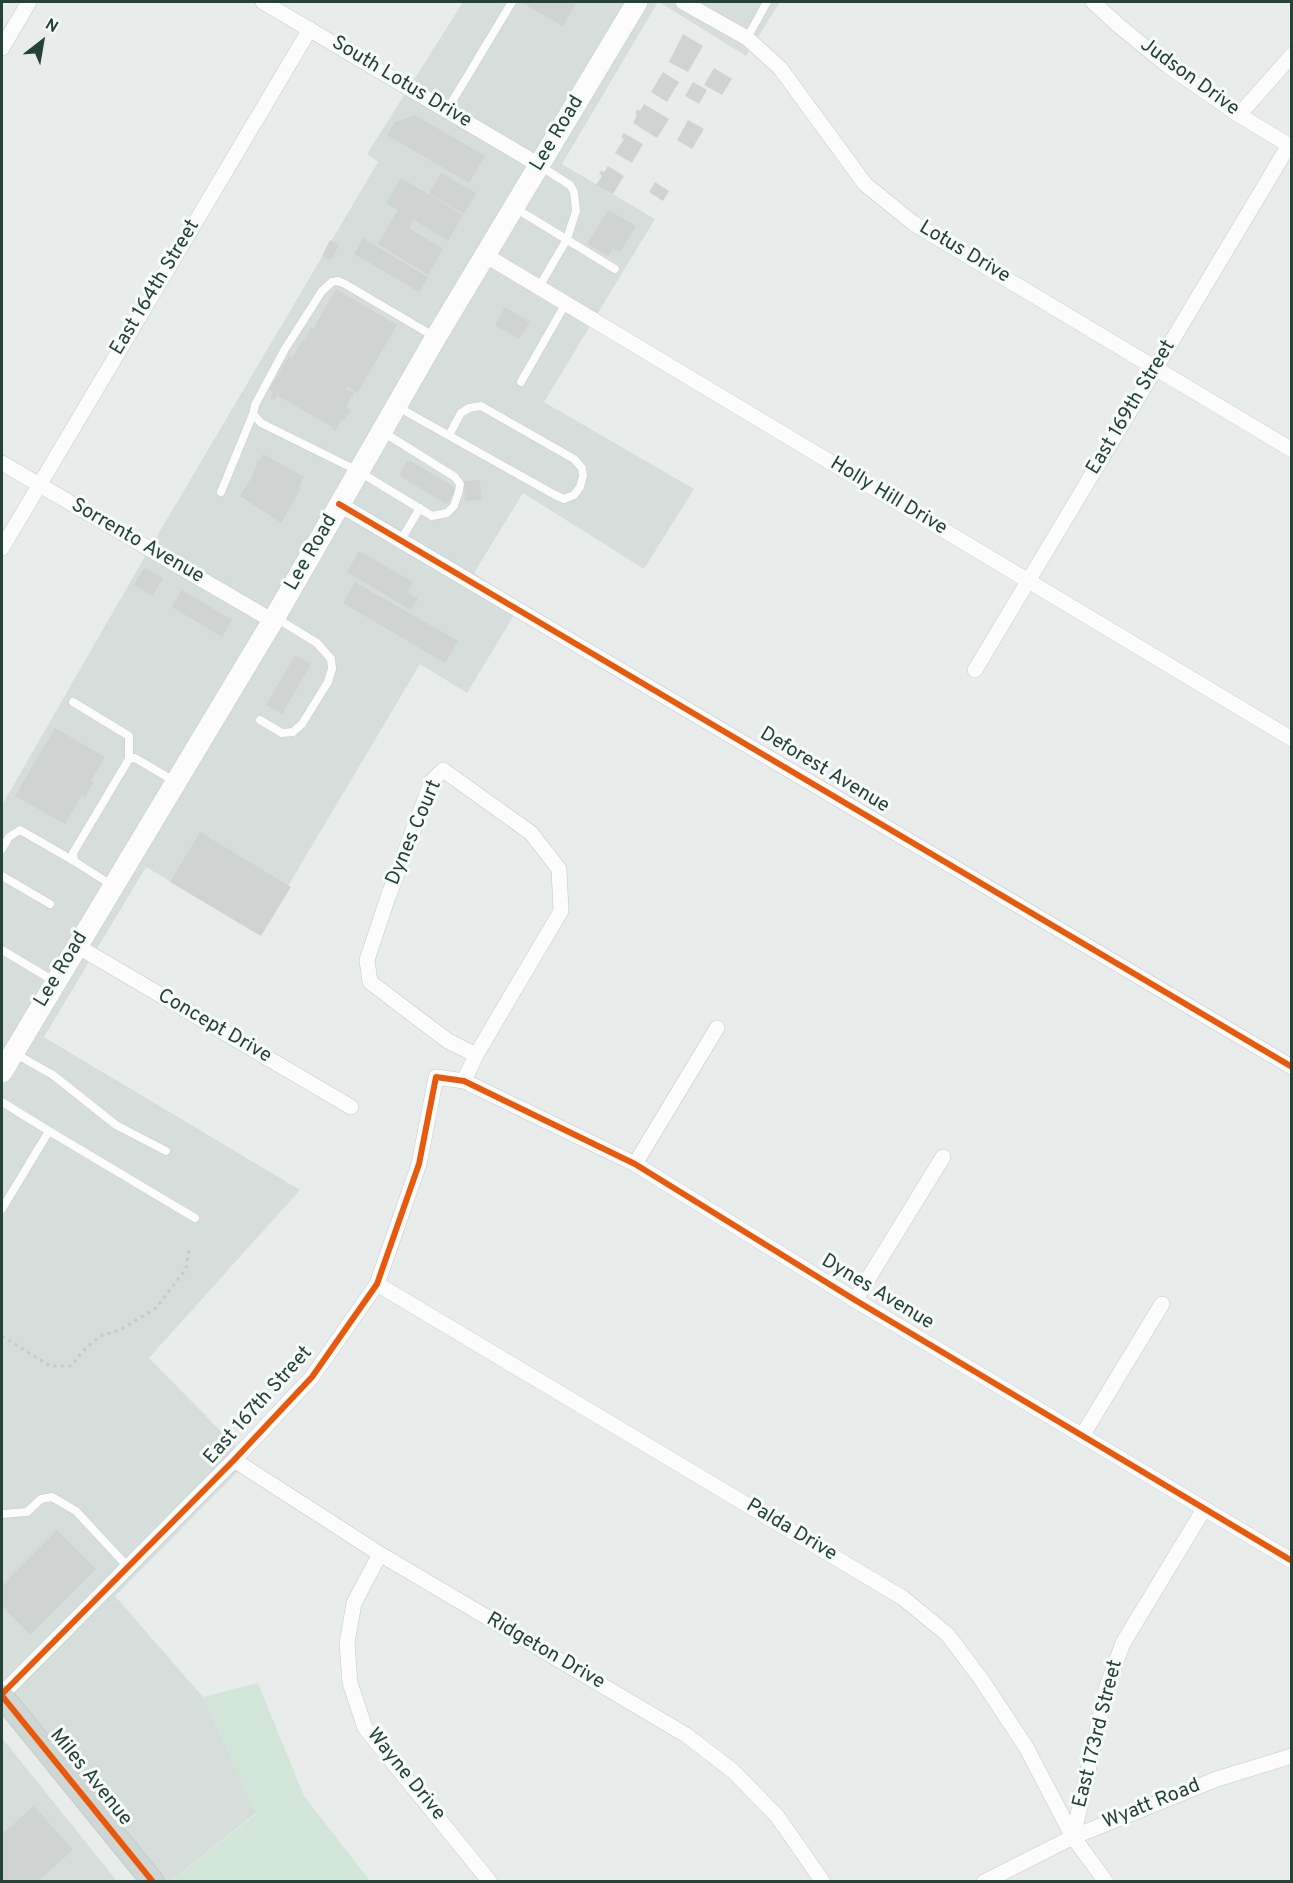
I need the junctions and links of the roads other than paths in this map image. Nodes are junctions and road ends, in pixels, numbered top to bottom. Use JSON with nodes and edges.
{"nodes":[{"id":1,"x":29,"y":2,"type":"edge"},
{"id":2,"x":263,"y":2,"type":"edge"},
{"id":3,"x":512,"y":2,"type":"edge"},
{"id":4,"x":637,"y":2,"type":"edge"},
{"id":5,"x":683,"y":2,"type":"edge"},
{"id":6,"x":767,"y":2,"type":"edge"},
{"id":7,"x":1094,"y":2,"type":"edge"},
{"id":8,"x":310,"y":29,"type":"junction"},
{"id":9,"x":747,"y":38,"type":"junction"},
{"id":10,"x":2,"y":48,"type":"edge"},
{"id":11,"x":1292,"y":55,"type":"edge"},
{"id":12,"x":447,"y":110,"type":"junction"},
{"id":13,"x":1239,"y":115,"type":"junction"},
{"id":14,"x":1290,"y":146,"type":"edge"},
{"id":15,"x":539,"y":165,"type":"junction"},
{"id":16,"x":514,"y":207,"type":"junction"},
{"id":17,"x":567,"y":239,"type":"junction"},
{"id":18,"x":485,"y":255,"type":"junction"},
{"id":19,"x":615,"y":268,"type":"dead end"},
{"id":20,"x":539,"y":287,"type":"junction"},
{"id":21,"x":566,"y":303,"type":"junction"},
{"id":22,"x":436,"y":338,"type":"junction"},
{"id":23,"x":1155,"y":368,"type":"junction"},
{"id":24,"x":521,"y":382,"type":"dead end"},
{"id":25,"x":397,"y":406,"type":"junction"},
{"id":26,"x":253,"y":414,"type":"junction"},
{"id":27,"x":382,"y":432,"type":"junction"},
{"id":28,"x":448,"y":435,"type":"junction"},
{"id":29,"x":1292,"y":450,"type":"edge"},
{"id":30,"x":2,"y":463,"type":"edge"},
{"id":31,"x":358,"y":471,"type":"junction"},
{"id":32,"x":39,"y":485,"type":"junction"},
{"id":33,"x":221,"y":492,"type":"dead end"},
{"id":34,"x":339,"y":504,"type":"junction"},
{"id":35,"x":420,"y":508,"type":"junction"},
{"id":36,"x":401,"y":540,"type":"junction"},
{"id":37,"x":2,"y":548,"type":"edge"},
{"id":38,"x":1029,"y":581,"type":"junction"},
{"id":39,"x":274,"y":619,"type":"junction"},
{"id":40,"x":975,"y":670,"type":"dead end"},
{"id":41,"x":73,"y":702,"type":"dead end"},
{"id":42,"x":260,"y":720,"type":"dead end"},
{"id":43,"x":1292,"y":739,"type":"edge"},
{"id":44,"x":129,"y":759,"type":"junction"},
{"id":45,"x":176,"y":782,"type":"junction"},
{"id":46,"x":2,"y":849,"type":"edge"},
{"id":47,"x":74,"y":861,"type":"junction"},
{"id":48,"x":2,"y":876,"type":"edge"},
{"id":49,"x":113,"y":886,"type":"junction"},
{"id":50,"x":50,"y":904,"type":"dead end"},
{"id":51,"x":77,"y":946,"type":"junction"},
{"id":52,"x":2,"y":950,"type":"edge"},
{"id":53,"x":56,"y":982,"type":"junction"},
{"id":54,"x":717,"y":1028,"type":"dead end"},
{"id":55,"x":13,"y":1053,"type":"junction"},
{"id":56,"x":476,"y":1055,"type":"junction"},
{"id":57,"x":1292,"y":1067,"type":"edge"},
{"id":58,"x":2,"y":1072,"type":"edge"},
{"id":59,"x":436,"y":1077,"type":"joint"},
{"id":60,"x":464,"y":1081,"type":"junction"},
{"id":61,"x":2,"y":1102,"type":"edge"},
{"id":62,"x":351,"y":1107,"type":"dead end"},
{"id":63,"x":49,"y":1131,"type":"junction"},
{"id":64,"x":166,"y":1151,"type":"dead end"},
{"id":65,"x":943,"y":1157,"type":"dead end"},
{"id":66,"x":635,"y":1164,"type":"junction"},
{"id":67,"x":2,"y":1209,"type":"edge"},
{"id":68,"x":195,"y":1218,"type":"dead end"},
{"id":69,"x":377,"y":1284,"type":"junction"},
{"id":70,"x":855,"y":1300,"type":"junction"},
{"id":71,"x":1162,"y":1304,"type":"dead end"},
{"id":72,"x":1082,"y":1436,"type":"junction"},
{"id":73,"x":234,"y":1460,"type":"junction"},
{"id":74,"x":1204,"y":1509,"type":"junction"},
{"id":75,"x":2,"y":1514,"type":"edge"},
{"id":76,"x":380,"y":1554,"type":"junction"},
{"id":77,"x":1292,"y":1561,"type":"edge"},
{"id":78,"x":128,"y":1567,"type":"junction"},
{"id":79,"x":2,"y":1695,"type":"edge"},
{"id":80,"x":1292,"y":1756,"type":"edge"},
{"id":81,"x":1072,"y":1837,"type":"junction"},
{"id":82,"x":153,"y":1881,"type":"edge"},
{"id":83,"x":490,"y":1881,"type":"edge"},
{"id":84,"x":823,"y":1881,"type":"edge"},
{"id":85,"x":984,"y":1881,"type":"edge"},
{"id":86,"x":1106,"y":1881,"type":"edge"}],
"edges":[{"from":1,"to":10,"type":"street"},
{"from":2,"to":8,"type":"street","name":"South Lotus Drive"},
{"from":3,"to":12,"type":"lane"},
{"from":4,"to":15,"type":"main road","name":"Lee Road"},
{"from":5,"to":9,"type":"street","name":"Lotus Drive"},
{"from":6,"to":9,"type":"lane"},
{"from":7,"to":13,"type":"street","name":"Judson Drive"},
{"from":8,"to":12,"type":"street","name":"South Lotus Drive"},
{"from":8,"to":32,"type":"street","name":"East 164th Street"},
{"from":9,"to":23,"type":"street","name":"Lotus Drive"},
{"from":11,"to":13,"type":"street"},
{"from":12,"to":15,"type":"street","name":"South Lotus Drive"},
{"from":13,"to":14,"type":"street","name":"Judson Drive"},
{"from":14,"to":23,"type":"street","name":"East 169th Street"},
{"from":15,"to":16,"type":"main road","name":"Lee Road"},
{"from":15,"to":17,"type":"lane"},
{"from":16,"to":17,"type":"lane"},
{"from":16,"to":18,"type":"main road","name":"Lee Road"},
{"from":17,"to":19,"type":"lane"},
{"from":17,"to":20,"type":"lane"},
{"from":18,"to":20,"type":"street","name":"Holly Hill Drive"},
{"from":18,"to":22,"type":"main road","name":"Lee Road"},
{"from":20,"to":21,"type":"street","name":"Holly Hill Drive"},
{"from":21,"to":24,"type":"lane"},
{"from":21,"to":38,"type":"street","name":"Holly Hill Drive"},
{"from":22,"to":25,"type":"main road","name":"Lee Road"},
{"from":22,"to":26,"type":"lane"},
{"from":23,"to":29,"type":"street","name":"Lotus Drive"},
{"from":23,"to":38,"type":"street","name":"East 169th Street"},
{"from":25,"to":27,"type":"main road","name":"Lee Road"},
{"from":25,"to":28,"type":"lane"},
{"from":26,"to":31,"type":"lane"},
{"from":26,"to":33,"type":"lane"},
{"from":27,"to":31,"type":"main road","name":"Lee Road"},
{"from":27,"to":35,"type":"lane"},
{"from":28,"to":28,"type":"lane"},
{"from":30,"to":32,"type":"street","name":"Sorrento Avenue"},
{"from":31,"to":34,"type":"main road","name":"Lee Road"},
{"from":31,"to":35,"type":"lane"},
{"from":32,"to":37,"type":"street","name":"East 164th Street"},
{"from":32,"to":39,"type":"street","name":"Sorrento Avenue"},
{"from":34,"to":36,"type":"street","name":"Deforest Avenue"},
{"from":34,"to":39,"type":"main road","name":"Lee Road"},
{"from":35,"to":36,"type":"lane"},
{"from":36,"to":57,"type":"street","name":"Deforest Avenue"},
{"from":38,"to":40,"type":"street","name":"East 169th Street"},
{"from":38,"to":43,"type":"street","name":"Holly Hill Drive"},
{"from":39,"to":42,"type":"lane"},
{"from":39,"to":45,"type":"main road","name":"Lee Road"},
{"from":41,"to":44,"type":"lane"},
{"from":44,"to":45,"type":"lane"},
{"from":44,"to":47,"type":"lane"},
{"from":45,"to":49,"type":"main road","name":"Lee Road"},
{"from":46,"to":47,"type":"lane"},
{"from":47,"to":49,"type":"lane"},
{"from":48,"to":50,"type":"lane"},
{"from":49,"to":51,"type":"main road","name":"Lee Road"},
{"from":51,"to":53,"type":"main road","name":"Lee Road"},
{"from":51,"to":62,"type":"street","name":"Concept Drive"},
{"from":52,"to":53,"type":"lane"},
{"from":53,"to":55,"type":"main road","name":"Lee Road"},
{"from":54,"to":66,"type":"street"},
{"from":55,"to":58,"type":"main road","name":"Lee Road"},
{"from":55,"to":64,"type":"lane"},
{"from":56,"to":56,"type":"street","name":"Dynes Court"},
{"from":56,"to":60,"type":"street","name":"Dynes Court"},
{"from":59,"to":60,"type":"street","name":"Dynes Avenue"},
{"from":59,"to":69,"type":"street","name":"East 167th Street"},
{"from":60,"to":66,"type":"street","name":"Dynes Avenue"},
{"from":61,"to":63,"type":"lane"},
{"from":63,"to":67,"type":"lane"},
{"from":63,"to":68,"type":"lane"},
{"from":65,"to":70,"type":"street"},
{"from":66,"to":70,"type":"street","name":"Dynes Avenue"},
{"from":69,"to":73,"type":"street","name":"East 167th Street"},
{"from":69,"to":81,"type":"street","name":"Palda Drive"},
{"from":70,"to":72,"type":"street","name":"Dynes Avenue"},
{"from":71,"to":72,"type":"street"},
{"from":72,"to":74,"type":"street","name":"Dynes Avenue"},
{"from":73,"to":76,"type":"street","name":"Ridgeton Drive"},
{"from":73,"to":78,"type":"street","name":"East 167th Street"},
{"from":74,"to":77,"type":"street","name":"Dynes Avenue"},
{"from":74,"to":81,"type":"street","name":"East 173rd Street"},
{"from":75,"to":78,"type":"lane"},
{"from":76,"to":83,"type":"street","name":"Wayne Drive"},
{"from":76,"to":84,"type":"street","name":"Ridgeton Drive"},
{"from":78,"to":79,"type":"street","name":"East 167th Street"},
{"from":79,"to":82,"type":"main road","name":"Miles Avenue"},
{"from":80,"to":81,"type":"street","name":"Wyatt Road"},
{"from":81,"to":85,"type":"street","name":"Wyatt Road"},
{"from":81,"to":86,"type":"street","name":"Palda Drive"}]}
